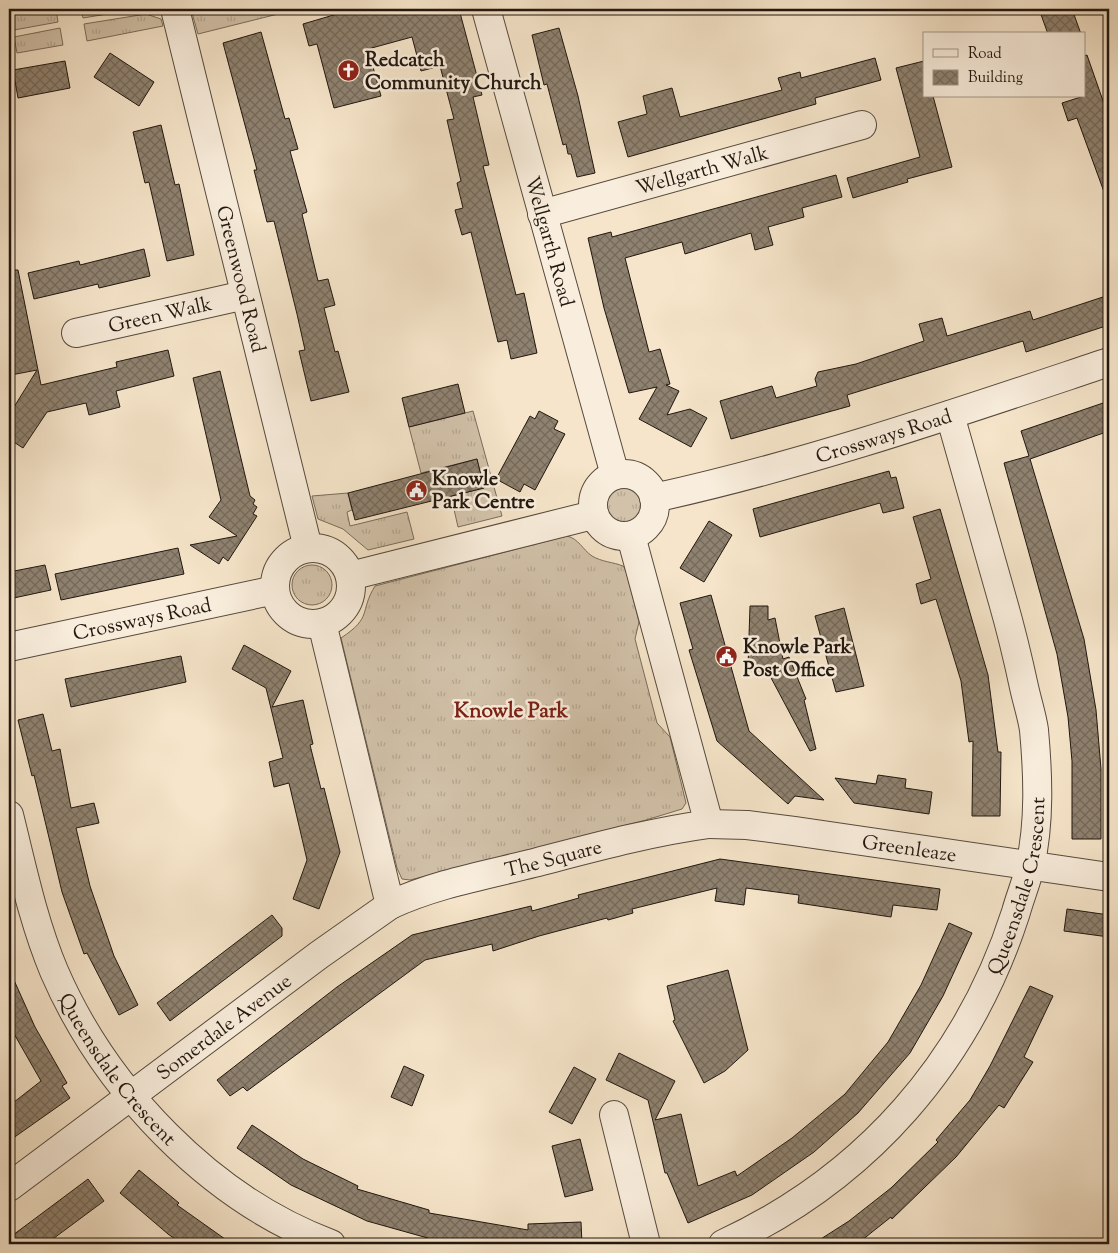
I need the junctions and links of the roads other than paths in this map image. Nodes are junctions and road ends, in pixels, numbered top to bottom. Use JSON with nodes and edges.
{"nodes":[{"id":1,"x":175,"y":9,"type":"edge"},
{"id":2,"x":486,"y":9,"type":"edge"},
{"id":3,"x":862,"y":125,"type":"dead end"},
{"id":4,"x":542,"y":214,"type":"junction"},
{"id":5,"x":245,"y":295,"type":"junction"},
{"id":6,"x":76,"y":333,"type":"dead end"},
{"id":7,"x":1109,"y":362,"type":"edge"},
{"id":8,"x":950,"y":415,"type":"junction"},
{"id":9,"x":615,"y":475,"type":"junction"},
{"id":10,"x":654,"y":498,"type":"junction"},
{"id":11,"x":593,"y":514,"type":"junction"},
{"id":12,"x":631,"y":536,"type":"junction"},
{"id":13,"x":308,"y":548,"type":"junction"},
{"id":14,"x":350,"y":576,"type":"junction"},
{"id":15,"x":275,"y":590,"type":"junction"},
{"id":16,"x":322,"y":623,"type":"junction"},
{"id":17,"x":9,"y":647,"type":"edge"},
{"id":18,"x":9,"y":815,"type":"edge"},
{"id":19,"x":709,"y":824,"type":"junction"},
{"id":20,"x":1030,"y":865,"type":"junction"},
{"id":21,"x":1109,"y":877,"type":"edge"},
{"id":22,"x":390,"y":905,"type":"junction"},
{"id":23,"x":130,"y":1095,"type":"junction"},
{"id":24,"x":614,"y":1115,"type":"dead end"},
{"id":25,"x":9,"y":1187,"type":"edge"},
{"id":26,"x":331,"y":1244,"type":"edge"},
{"id":27,"x":646,"y":1244,"type":"edge"},
{"id":28,"x":723,"y":1244,"type":"edge"}],
"edges":[{"from":1,"to":5,"type":"street","name":"Greenwood Road"},
{"from":2,"to":4,"type":"street","name":"Wellgarth Road"},
{"from":3,"to":4,"type":"street","name":"Wellgarth Walk"},
{"from":4,"to":9,"type":"street","name":"Wellgarth Road"},
{"from":5,"to":6,"type":"street","name":"Green Walk"},
{"from":5,"to":13,"type":"street","name":"Greenwood Road"},
{"from":7,"to":8,"type":"street","name":"Crossways Road"},
{"from":8,"to":10,"type":"street","name":"Crossways Road"},
{"from":8,"to":20,"type":"street","name":"Queensdale Crescent"},
{"from":9,"to":10,"type":"street"},
{"from":9,"to":11,"type":"street"},
{"from":10,"to":12,"type":"street"},
{"from":11,"to":12,"type":"street"},
{"from":11,"to":14,"type":"street"},
{"from":12,"to":19,"type":"street"},
{"from":13,"to":14,"type":"street"},
{"from":13,"to":15,"type":"street"},
{"from":14,"to":16,"type":"street"},
{"from":15,"to":16,"type":"street"},
{"from":15,"to":17,"type":"street","name":"Crossways Road"},
{"from":16,"to":22,"type":"street"},
{"from":18,"to":23,"type":"street","name":"Queensdale Crescent"},
{"from":19,"to":20,"type":"street","name":"Greenleaze"},
{"from":19,"to":22,"type":"street","name":"The Square"},
{"from":20,"to":21,"type":"street","name":"Greenleaze"},
{"from":20,"to":28,"type":"street","name":"Queensdale Crescent"},
{"from":22,"to":23,"type":"street","name":"Somerdale Avenue"},
{"from":23,"to":25,"type":"street","name":"Somerdale Avenue"},
{"from":23,"to":26,"type":"street","name":"Queensdale Crescent"},
{"from":24,"to":27,"type":"street"}]}
